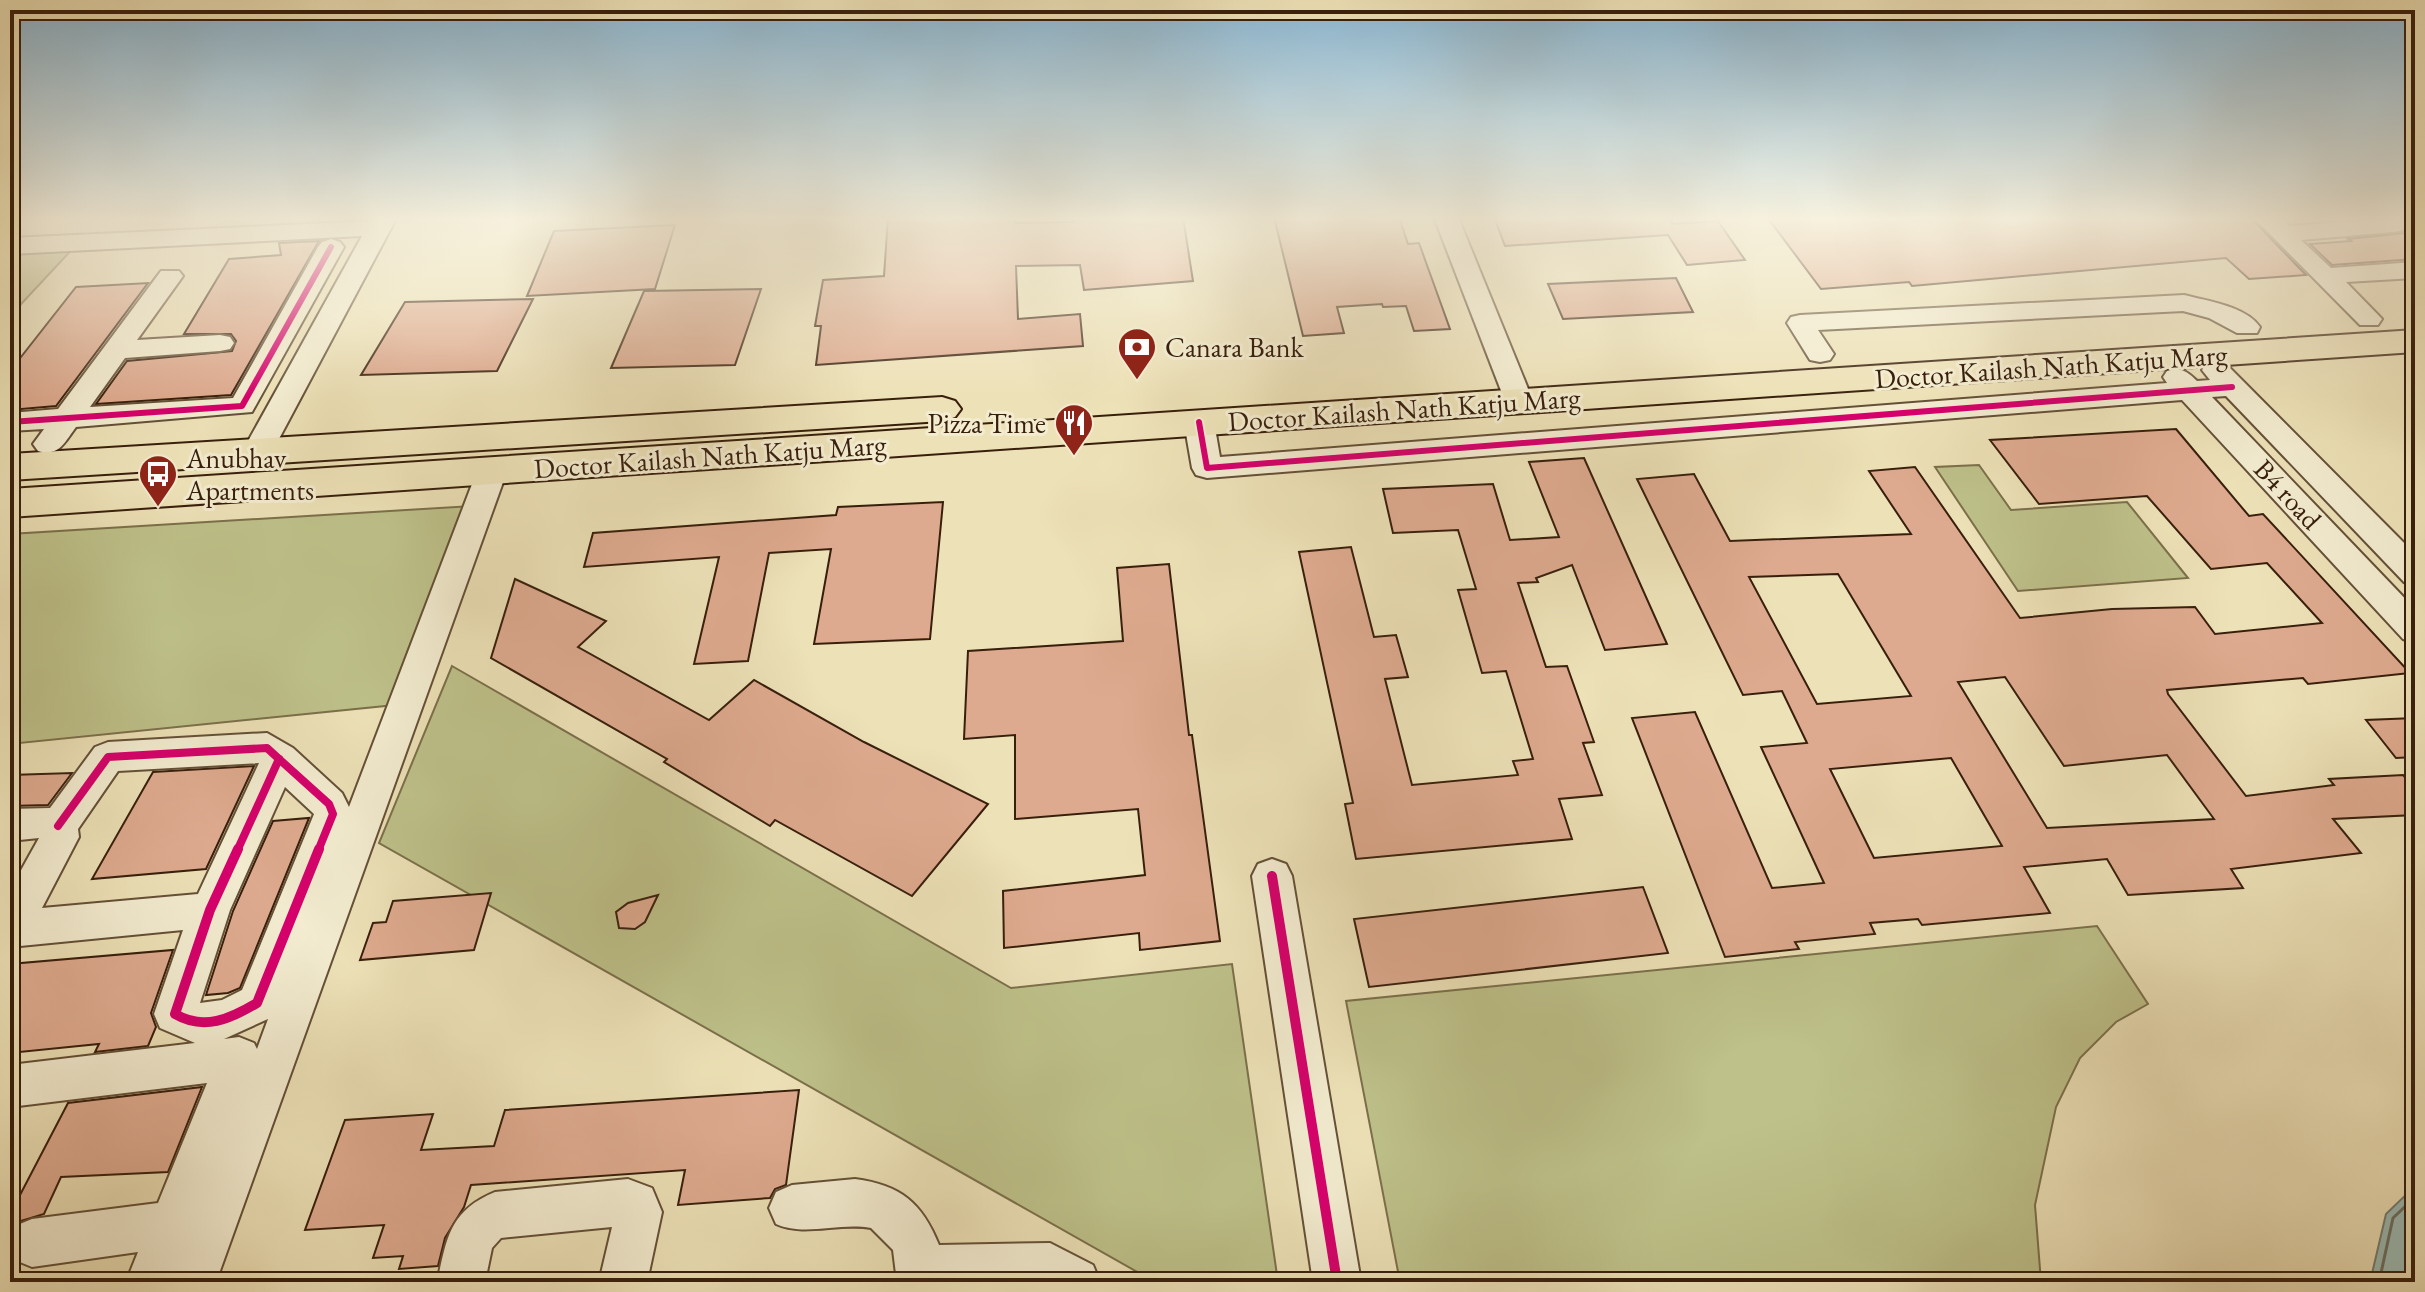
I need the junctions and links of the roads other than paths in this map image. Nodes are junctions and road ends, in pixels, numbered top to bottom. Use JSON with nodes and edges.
{"nodes":[{"id":1,"x":169,"y":277,"type":"edge"},
{"id":2,"x":314,"y":277,"type":"edge"},
{"id":3,"x":352,"y":277,"type":"edge"},
{"id":4,"x":1467,"y":277,"type":"edge"},
{"id":5,"x":2328,"y":277,"type":"edge"},
{"id":6,"x":2415,"y":316,"type":"edge"},
{"id":7,"x":2369,"y":319,"type":"junction"},
{"id":8,"x":2415,"y":341,"type":"edge"},
{"id":9,"x":220,"y":343,"type":"dead end"},
{"id":10,"x":116,"y":350,"type":"junction"},
{"id":11,"x":2195,"y":372,"type":"junction"},
{"id":12,"x":1506,"y":393,"type":"junction"},
{"id":13,"x":66,"y":419,"type":"junction"},
{"id":14,"x":10,"y":422,"type":"edge"},
{"id":15,"x":1199,"y":422,"type":"junction"},
{"id":16,"x":48,"y":444,"type":"dead end"},
{"id":17,"x":257,"y":452,"type":"junction"},
{"id":18,"x":1509,"y":452,"type":"junction"},
{"id":19,"x":10,"y":467,"type":"edge"},
{"id":20,"x":492,"y":471,"type":"junction"},
{"id":21,"x":10,"y":503,"type":"edge"},
{"id":22,"x":2415,"y":574,"type":"edge"},
{"id":23,"x":2415,"y":630,"type":"edge"},
{"id":24,"x":280,"y":758,"type":"junction"},
{"id":25,"x":10,"y":825,"type":"edge"},
{"id":26,"x":58,"y":826,"type":"junction"},
{"id":27,"x":1272,"y":876,"type":"dead end"},
{"id":28,"x":210,"y":910,"type":"junction"},
{"id":29,"x":10,"y":929,"type":"edge"},
{"id":30,"x":10,"y":1086,"type":"edge"},
{"id":31,"x":792,"y":1208,"type":"dead end"},
{"id":32,"x":174,"y":1224,"type":"junction"},
{"id":33,"x":32,"y":1243,"type":"dead end"},
{"id":34,"x":922,"y":1275,"type":"edge"},
{"id":35,"x":1059,"y":1277,"type":"edge"},
{"id":36,"x":150,"y":1282,"type":"edge"},
{"id":37,"x":192,"y":1282,"type":"edge"},
{"id":38,"x":461,"y":1282,"type":"edge"},
{"id":39,"x":623,"y":1282,"type":"edge"},
{"id":40,"x":1337,"y":1282,"type":"edge"}],
"edges":[{"from":1,"to":10,"type":"street"},
{"from":2,"to":13,"type":"street"},
{"from":3,"to":17,"type":"street"},
{"from":4,"to":12,"type":"street"},
{"from":5,"to":7,"type":"street"},
{"from":6,"to":7,"type":"main road","name":"Doctor Kailash Nath Katju Marg"},
{"from":7,"to":12,"type":"main road","name":"Doctor Kailash Nath Katju Marg"},
{"from":8,"to":11,"type":"main road","name":"Doctor Kailash Nath Katju Marg"},
{"from":9,"to":10,"type":"street"},
{"from":10,"to":13,"type":"street"},
{"from":11,"to":12,"type":"main road","name":"Doctor Kailash Nath Katju Marg"},
{"from":11,"to":18,"type":"street"},
{"from":11,"to":22,"type":"street","name":"B4 road"},
{"from":11,"to":23,"type":"street","name":"B4 road"},
{"from":12,"to":15,"type":"main road","name":"Doctor Kailash Nath Katju Marg"},
{"from":12,"to":17,"type":"main road","name":"Doctor Kailash Nath Katju Marg"},
{"from":12,"to":18,"type":"street"},
{"from":13,"to":14,"type":"street"},
{"from":13,"to":16,"type":"street"},
{"from":15,"to":18,"type":"street"},
{"from":15,"to":20,"type":"main road","name":"Doctor Kailash Nath Katju Marg"},
{"from":17,"to":19,"type":"main road","name":"Doctor Kailash Nath Katju Marg"},
{"from":20,"to":21,"type":"main road","name":"Doctor Kailash Nath Katju Marg"},
{"from":20,"to":37,"type":"street"},
{"from":24,"to":26,"type":"street"},
{"from":24,"to":28,"type":"street"},
{"from":24,"to":28,"type":"street"},
{"from":25,"to":26,"type":"street"},
{"from":26,"to":29,"type":"street"},
{"from":27,"to":40,"type":"street"},
{"from":28,"to":29,"type":"street"},
{"from":30,"to":32,"type":"street"},
{"from":31,"to":34,"type":"street"},
{"from":32,"to":33,"type":"street"},
{"from":32,"to":36,"type":"street"},
{"from":34,"to":35,"type":"street"},
{"from":38,"to":39,"type":"street"}]}
